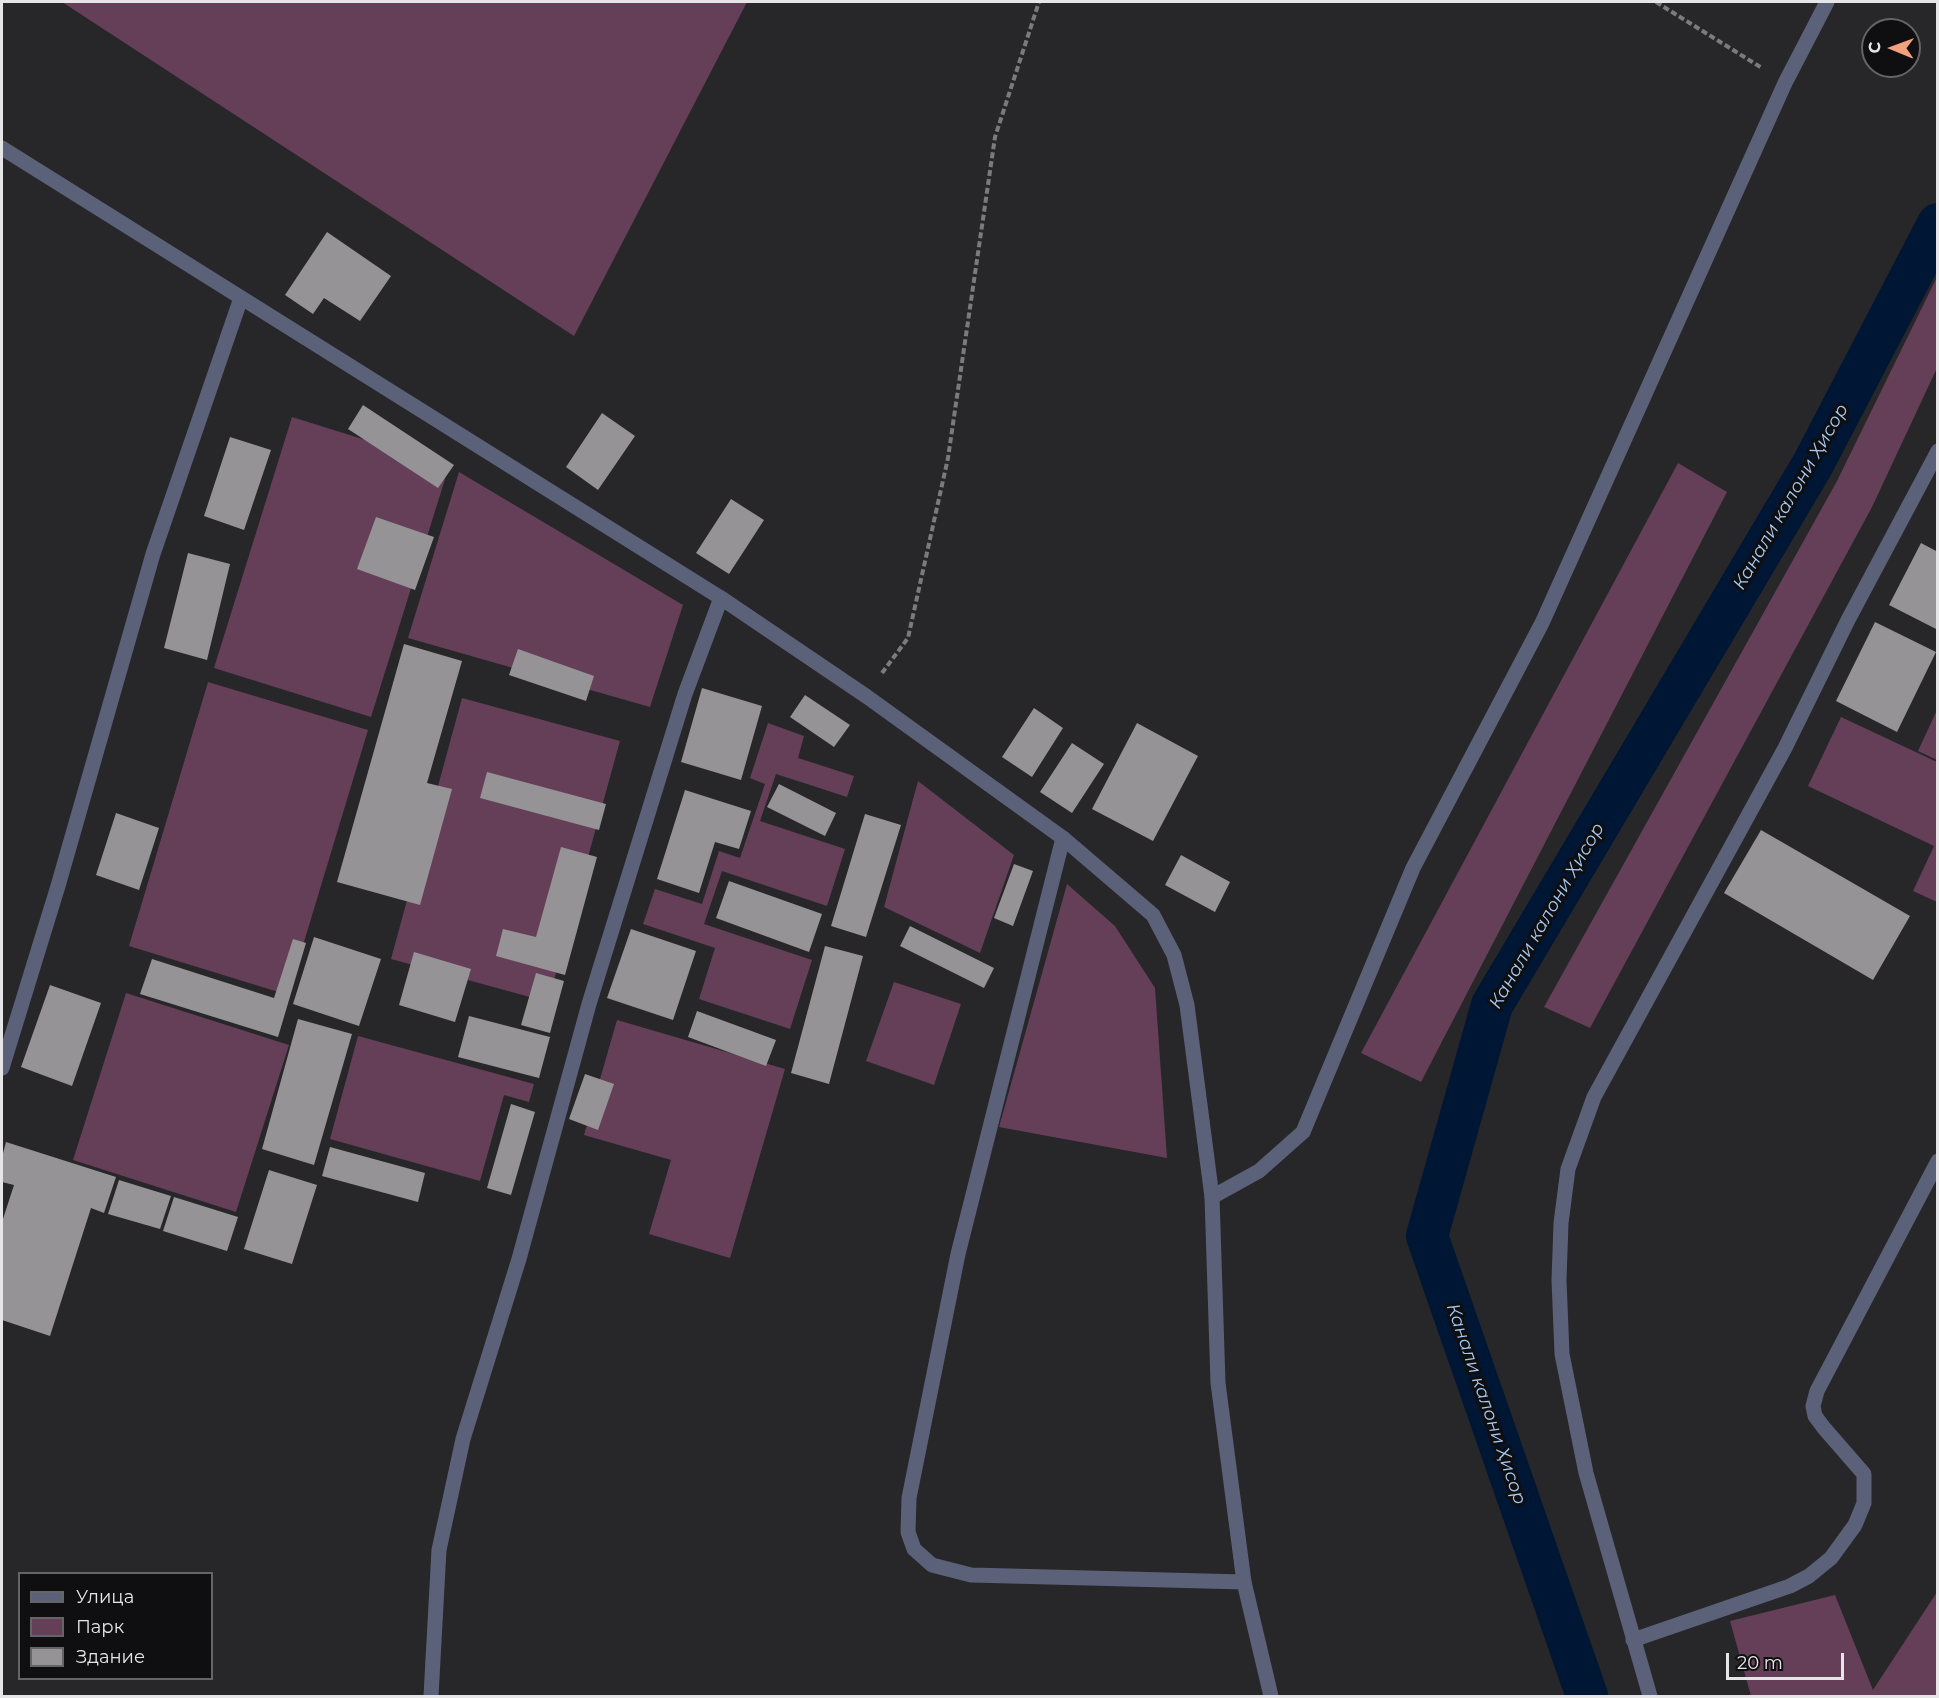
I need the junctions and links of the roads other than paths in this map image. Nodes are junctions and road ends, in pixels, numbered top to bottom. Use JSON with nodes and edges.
{"nodes":[{"id":1,"x":1827,"y":2,"type":"edge"},
{"id":2,"x":2,"y":148,"type":"edge"},
{"id":3,"x":241,"y":298,"type":"junction"},
{"id":4,"x":1938,"y":451,"type":"edge"},
{"id":5,"x":721,"y":598,"type":"junction"},
{"id":6,"x":1064,"y":838,"type":"junction"},
{"id":7,"x":2,"y":1068,"type":"edge"},
{"id":8,"x":1938,"y":1161,"type":"edge"},
{"id":9,"x":1212,"y":1197,"type":"junction"},
{"id":10,"x":1244,"y":1582,"type":"junction"},
{"id":11,"x":1633,"y":1640,"type":"junction"},
{"id":12,"x":431,"y":1696,"type":"edge"},
{"id":13,"x":1271,"y":1696,"type":"edge"},
{"id":14,"x":1650,"y":1696,"type":"edge"}],
"edges":[{"from":1,"to":9,"type":"street"},
{"from":2,"to":3,"type":"street"},
{"from":3,"to":5,"type":"street"},
{"from":3,"to":7,"type":"street"},
{"from":4,"to":11,"type":"street"},
{"from":5,"to":6,"type":"street"},
{"from":5,"to":12,"type":"street"},
{"from":6,"to":9,"type":"street"},
{"from":6,"to":10,"type":"street"},
{"from":8,"to":11,"type":"street"},
{"from":9,"to":10,"type":"street"},
{"from":10,"to":13,"type":"street"},
{"from":11,"to":14,"type":"street"}]}
